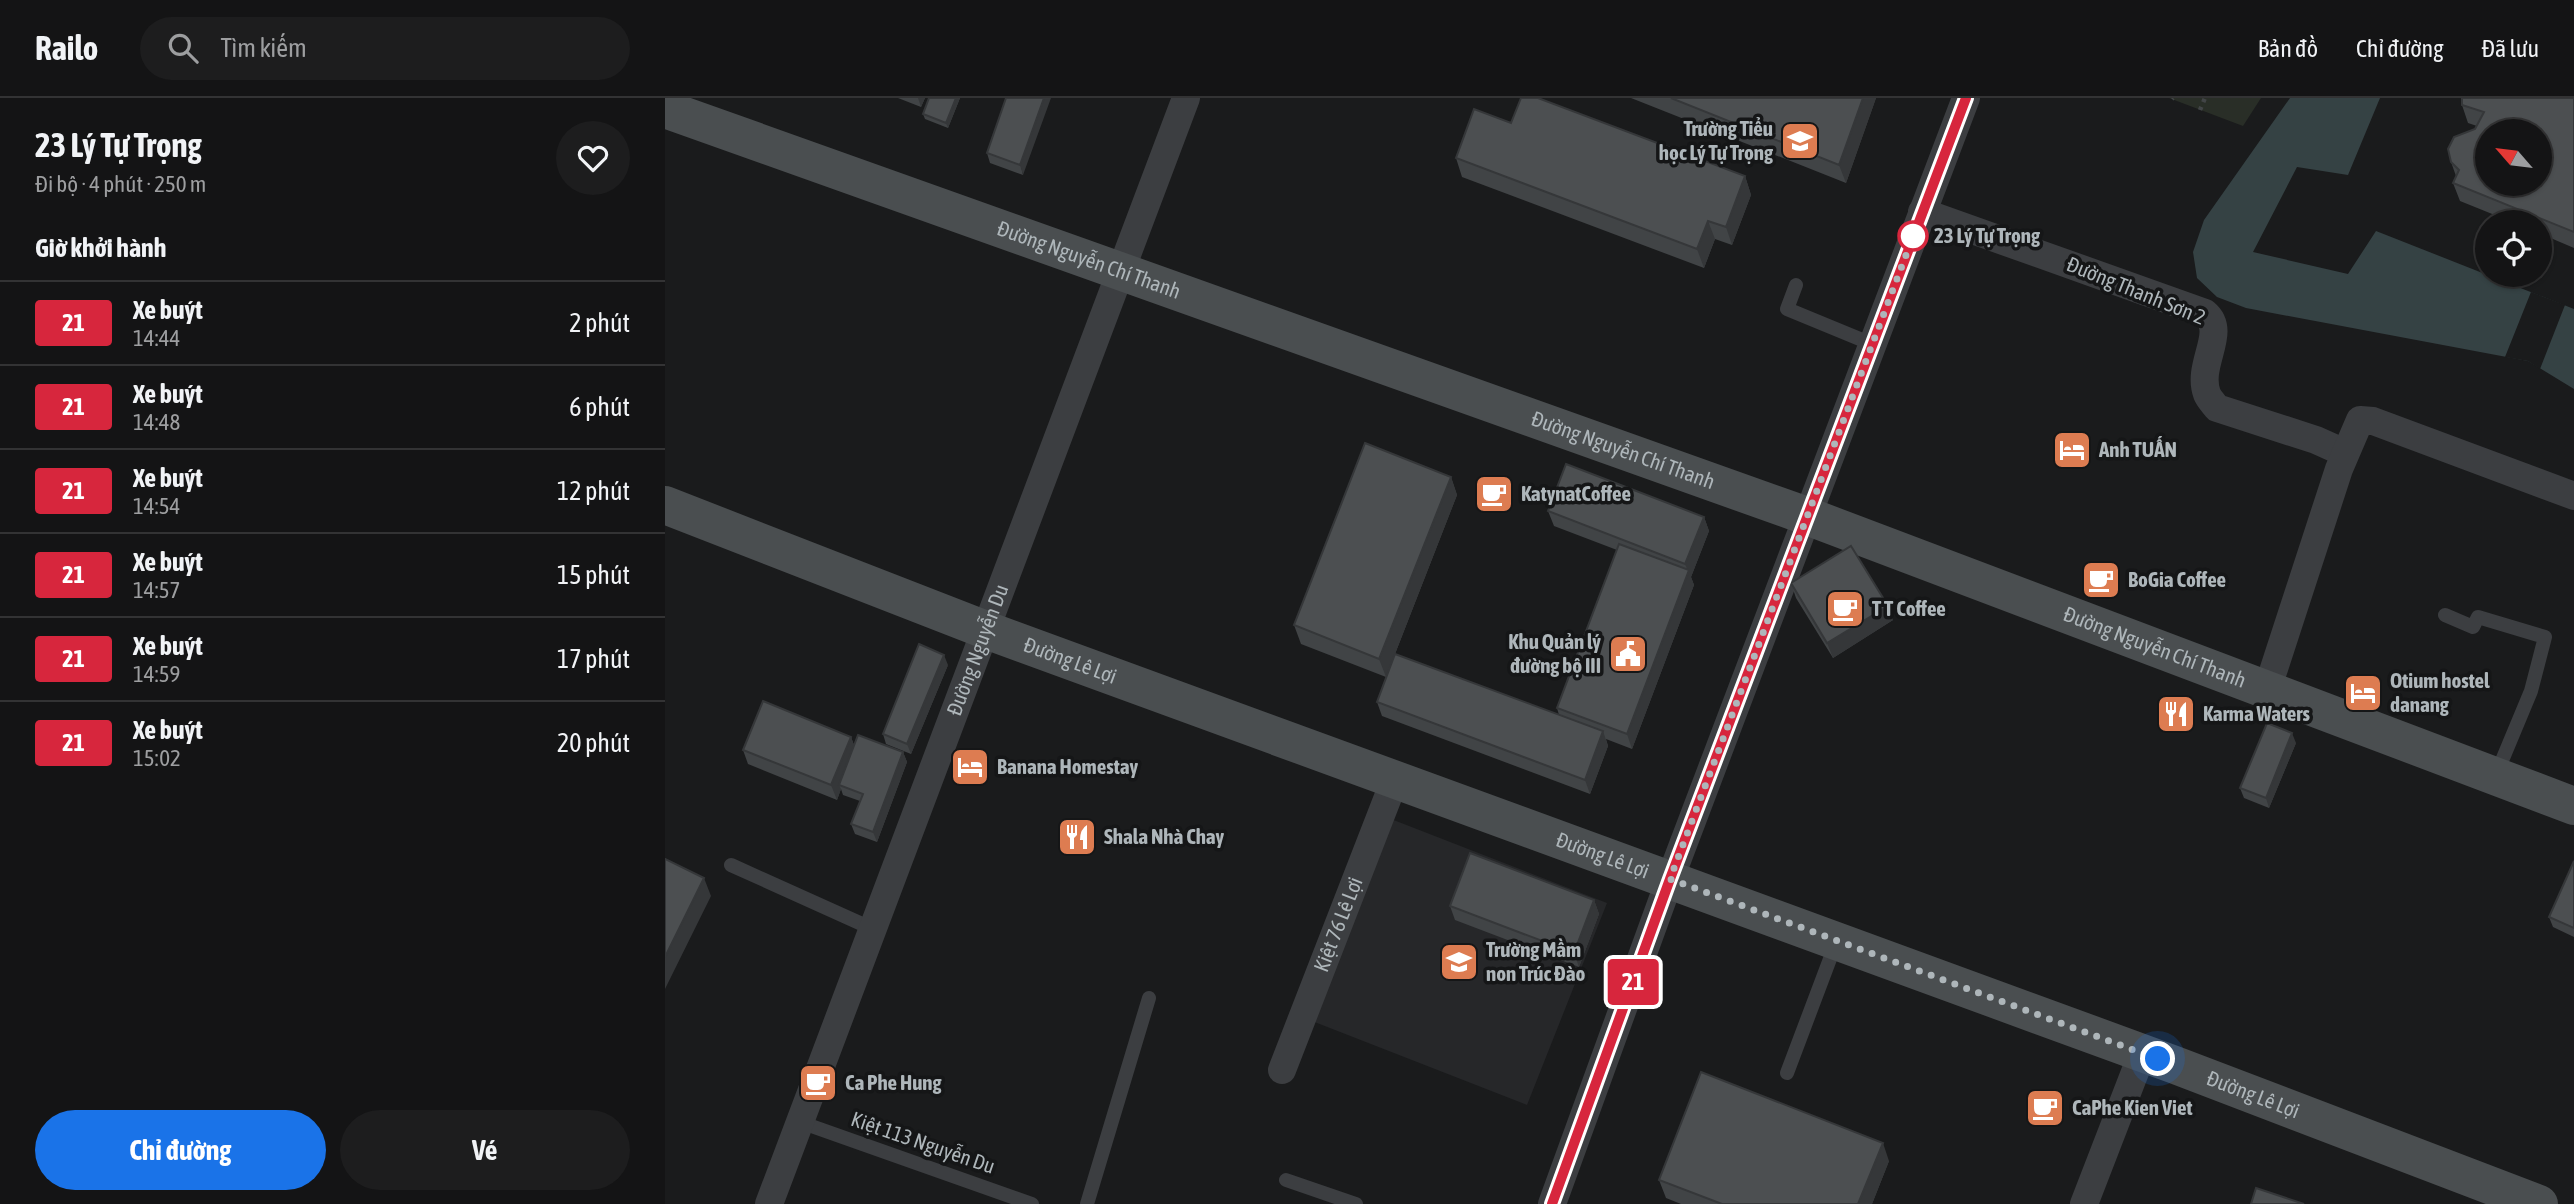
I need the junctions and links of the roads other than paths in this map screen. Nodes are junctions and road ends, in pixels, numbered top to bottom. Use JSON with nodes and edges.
{"nodes":[{"id":1,"x":1187,"y":98,"type":"edge"},
{"id":2,"x":1966,"y":98,"type":"edge"},
{"id":3,"x":665,"y":109,"type":"edge"},
{"id":4,"x":1922,"y":212,"type":"junction"},
{"id":5,"x":1121,"y":271,"type":"junction"},
{"id":6,"x":1796,"y":285,"type":"dead end"},
{"id":7,"x":1872,"y":344,"type":"junction"},
{"id":8,"x":2345,"y":453,"type":"junction"},
{"id":9,"x":2574,"y":496,"type":"edge"},
{"id":10,"x":665,"y":505,"type":"edge"},
{"id":11,"x":1807,"y":516,"type":"junction"},
{"id":12,"x":2445,"y":615,"type":"dead end"},
{"id":13,"x":986,"y":630,"type":"junction"},
{"id":14,"x":2267,"y":690,"type":"junction"},
{"id":15,"x":2495,"y":776,"type":"junction"},
{"id":16,"x":1395,"y":779,"type":"junction"},
{"id":17,"x":2574,"y":806,"type":"edge"},
{"id":18,"x":731,"y":865,"type":"dead end"},
{"id":19,"x":1670,"y":879,"type":"junction"},
{"id":20,"x":873,"y":929,"type":"junction"},
{"id":21,"x":1837,"y":941,"type":"junction"},
{"id":22,"x":1149,"y":998,"type":"dead end"},
{"id":23,"x":2141,"y":1054,"type":"junction"},
{"id":24,"x":1282,"y":1070,"type":"dead end"},
{"id":25,"x":1787,"y":1073,"type":"dead end"},
{"id":26,"x":800,"y":1122,"type":"junction"},
{"id":27,"x":1286,"y":1180,"type":"dead end"},
{"id":28,"x":769,"y":1204,"type":"edge"},
{"id":29,"x":1032,"y":1204,"type":"edge"},
{"id":30,"x":1087,"y":1204,"type":"edge"},
{"id":31,"x":1356,"y":1204,"type":"edge"},
{"id":32,"x":1552,"y":1204,"type":"edge"},
{"id":33,"x":2084,"y":1204,"type":"edge"},
{"id":34,"x":2539,"y":1204,"type":"edge"}],
"edges":[{"from":1,"to":5,"type":"street","name":"Đường Nguyễn Du"},
{"from":2,"to":4,"type":"street"},
{"from":3,"to":5,"type":"street","name":"Đường Nguyễn Chí Thanh"},
{"from":4,"to":7,"type":"street"},
{"from":4,"to":8,"type":"street","name":"Đường Thanh Sơn 2"},
{"from":5,"to":11,"type":"street","name":"Đường Nguyễn Chí Thanh"},
{"from":5,"to":13,"type":"street","name":"Đường Nguyễn Du"},
{"from":6,"to":7,"type":"lane"},
{"from":7,"to":11,"type":"street"},
{"from":8,"to":9,"type":"street"},
{"from":8,"to":14,"type":"street"},
{"from":10,"to":13,"type":"street","name":"Đường Lê Lợi"},
{"from":11,"to":14,"type":"street","name":"Đường Nguyễn Chí Thanh"},
{"from":11,"to":19,"type":"street"},
{"from":12,"to":15,"type":"lane"},
{"from":13,"to":16,"type":"street","name":"Đường Lê Lợi"},
{"from":13,"to":20,"type":"street","name":"Đường Nguyễn Du"},
{"from":14,"to":15,"type":"street","name":"Đường Nguyễn Chí Thanh"},
{"from":15,"to":17,"type":"street","name":"Đường Nguyễn Chí Thanh"},
{"from":16,"to":19,"type":"street","name":"Đường Lê Lợi"},
{"from":16,"to":24,"type":"street","name":"Kiệt 76 Lê Lợi"},
{"from":18,"to":20,"type":"lane"},
{"from":19,"to":21,"type":"street","name":"Đường Lê Lợi"},
{"from":19,"to":32,"type":"street"},
{"from":20,"to":26,"type":"street","name":"Đường Nguyễn Du"},
{"from":21,"to":23,"type":"street","name":"Đường Lê Lợi"},
{"from":21,"to":25,"type":"lane"},
{"from":22,"to":30,"type":"lane"},
{"from":23,"to":33,"type":"street"},
{"from":23,"to":34,"type":"street","name":"Đường Lê Lợi"},
{"from":26,"to":28,"type":"street","name":"Đường Nguyễn Du"},
{"from":26,"to":29,"type":"lane","name":"Kiệt 113 Nguyễn Du"},
{"from":27,"to":31,"type":"lane"}]}
